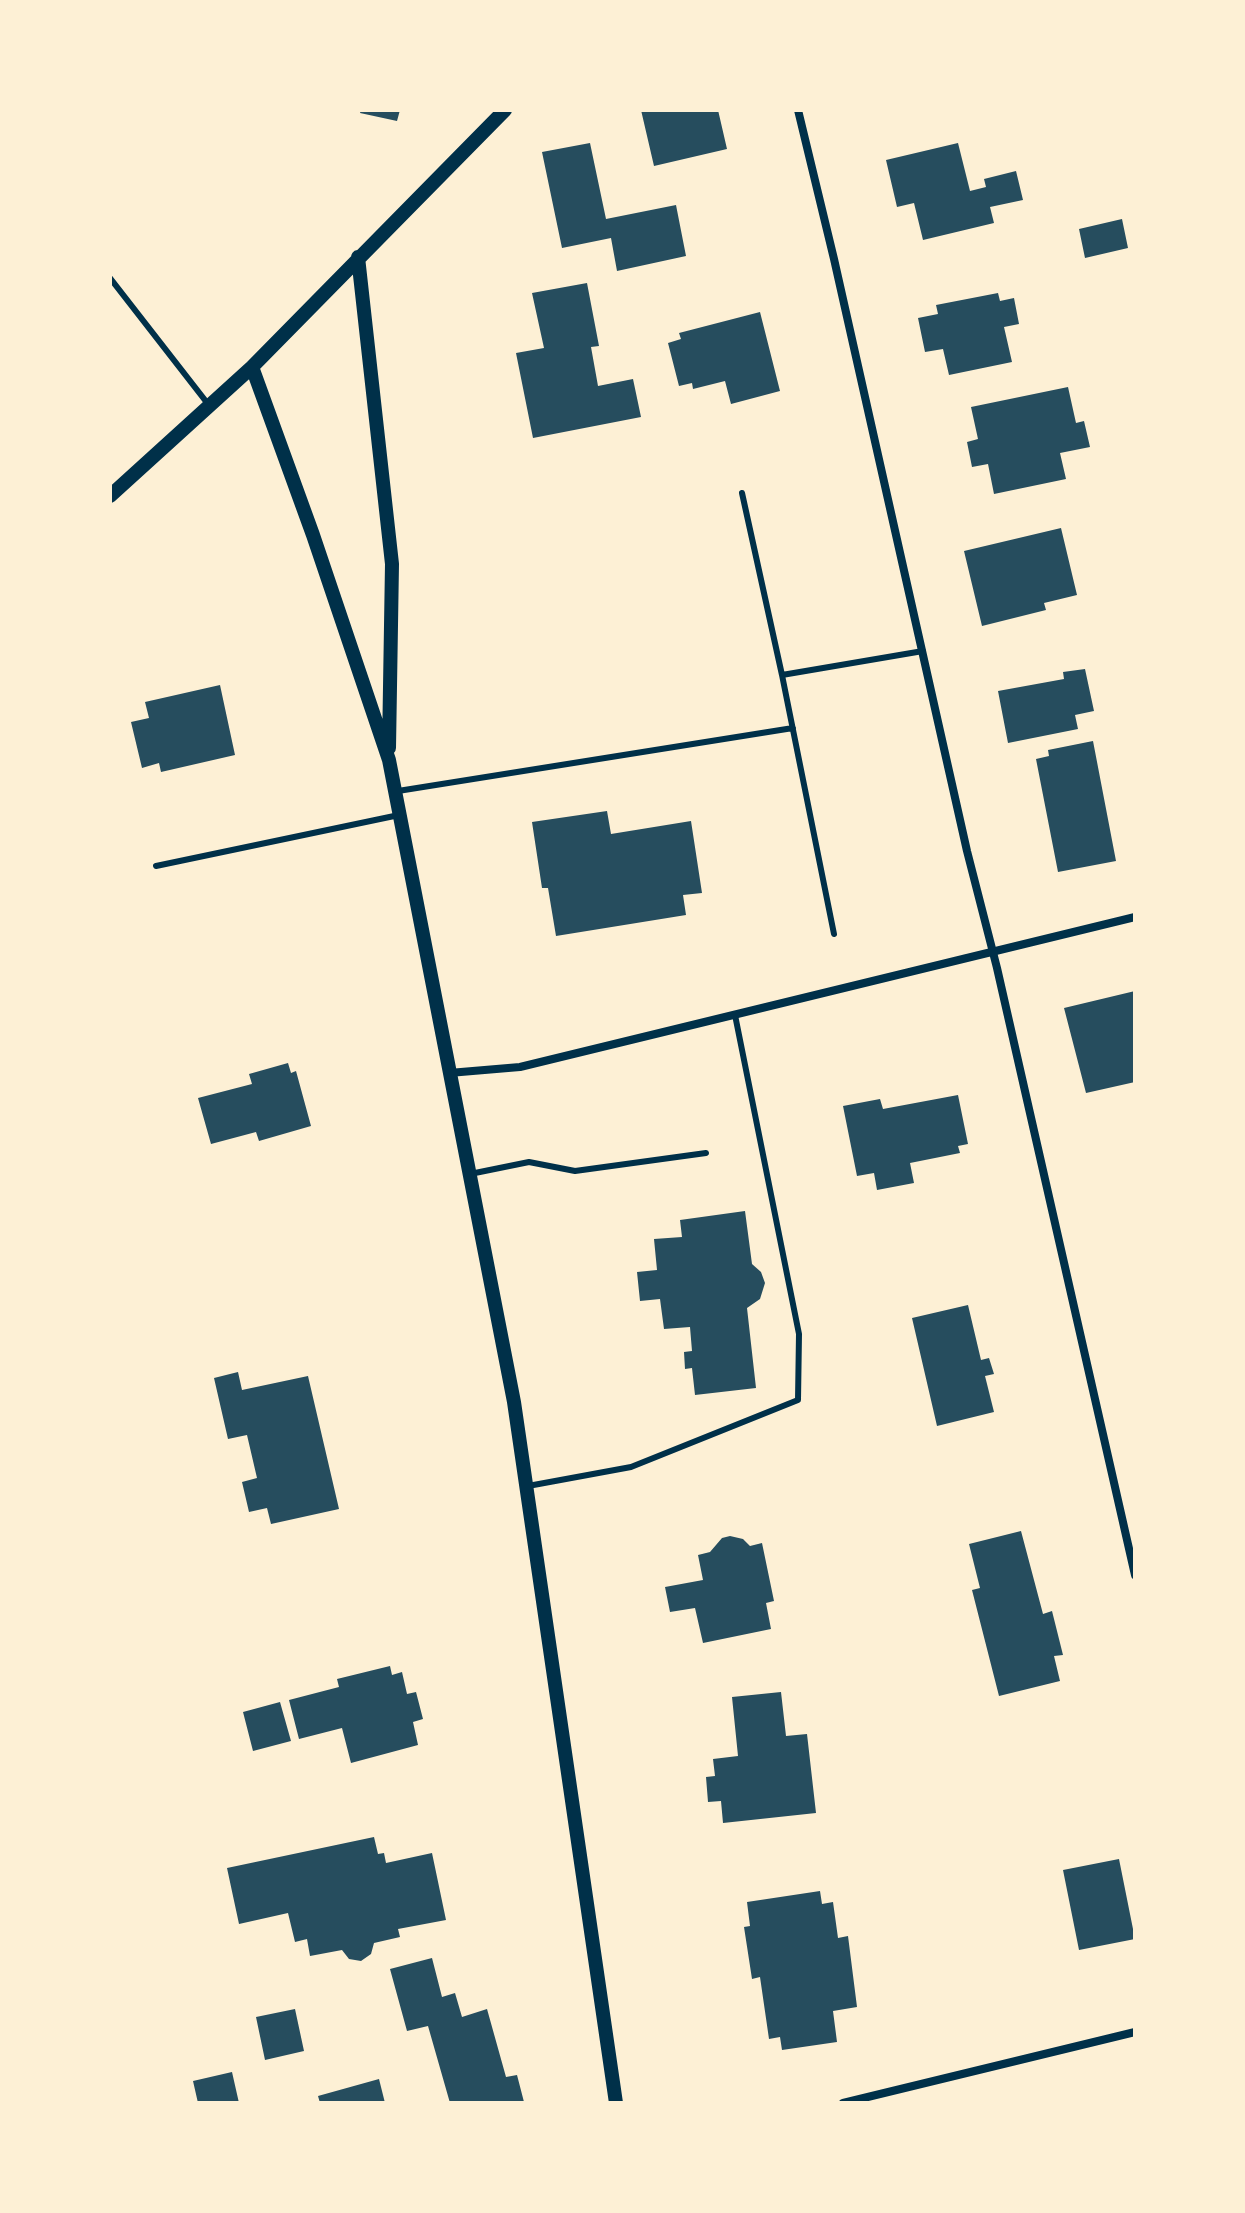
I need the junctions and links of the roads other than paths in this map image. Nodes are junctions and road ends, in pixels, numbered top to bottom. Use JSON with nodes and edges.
{"nodes":[{"id":1,"x":505,"y":110,"type":"edge"},
{"id":2,"x":798,"y":110,"type":"edge"},
{"id":3,"x":358,"y":257,"type":"junction"},
{"id":4,"x":110,"y":278,"type":"edge"},
{"id":5,"x":252,"y":367,"type":"junction"},
{"id":6,"x":208,"y":404,"type":"junction"},
{"id":7,"x":742,"y":493,"type":"dead end"},
{"id":8,"x":110,"y":496,"type":"edge"},
{"id":9,"x":923,"y":651,"type":"junction"},
{"id":10,"x":782,"y":675,"type":"junction"},
{"id":11,"x":793,"y":728,"type":"junction"},
{"id":12,"x":389,"y":760,"type":"junction"},
{"id":13,"x":395,"y":791,"type":"junction"},
{"id":14,"x":399,"y":815,"type":"junction"},
{"id":15,"x":156,"y":866,"type":"dead end"},
{"id":16,"x":1135,"y":917,"type":"edge"},
{"id":17,"x":834,"y":934,"type":"dead end"},
{"id":18,"x":993,"y":953,"type":"junction"},
{"id":19,"x":735,"y":1015,"type":"junction"},
{"id":20,"x":449,"y":1073,"type":"junction"},
{"id":21,"x":706,"y":1153,"type":"dead end"},
{"id":22,"x":469,"y":1174,"type":"junction"},
{"id":23,"x":527,"y":1486,"type":"junction"},
{"id":24,"x":1135,"y":1575,"type":"edge"},
{"id":25,"x":1135,"y":2032,"type":"edge"},
{"id":26,"x":616,"y":2103,"type":"edge"},
{"id":27,"x":843,"y":2103,"type":"edge"}],
"edges":[{"from":1,"to":3,"type":"street"},
{"from":2,"to":9,"type":"street"},
{"from":3,"to":5,"type":"street"},
{"from":3,"to":12,"type":"street"},
{"from":4,"to":6,"type":"lane"},
{"from":5,"to":6,"type":"street"},
{"from":5,"to":12,"type":"street"},
{"from":6,"to":8,"type":"street"},
{"from":7,"to":10,"type":"lane"},
{"from":9,"to":10,"type":"lane"},
{"from":9,"to":18,"type":"street"},
{"from":10,"to":11,"type":"lane"},
{"from":11,"to":13,"type":"lane"},
{"from":11,"to":17,"type":"lane"},
{"from":12,"to":13,"type":"street"},
{"from":13,"to":14,"type":"street"},
{"from":14,"to":15,"type":"lane"},
{"from":14,"to":20,"type":"street"},
{"from":16,"to":18,"type":"street"},
{"from":18,"to":19,"type":"street"},
{"from":18,"to":24,"type":"street"},
{"from":19,"to":20,"type":"street"},
{"from":19,"to":23,"type":"lane"},
{"from":20,"to":22,"type":"street"},
{"from":21,"to":22,"type":"lane"},
{"from":22,"to":23,"type":"street"},
{"from":23,"to":26,"type":"street"},
{"from":25,"to":27,"type":"street"}]}
